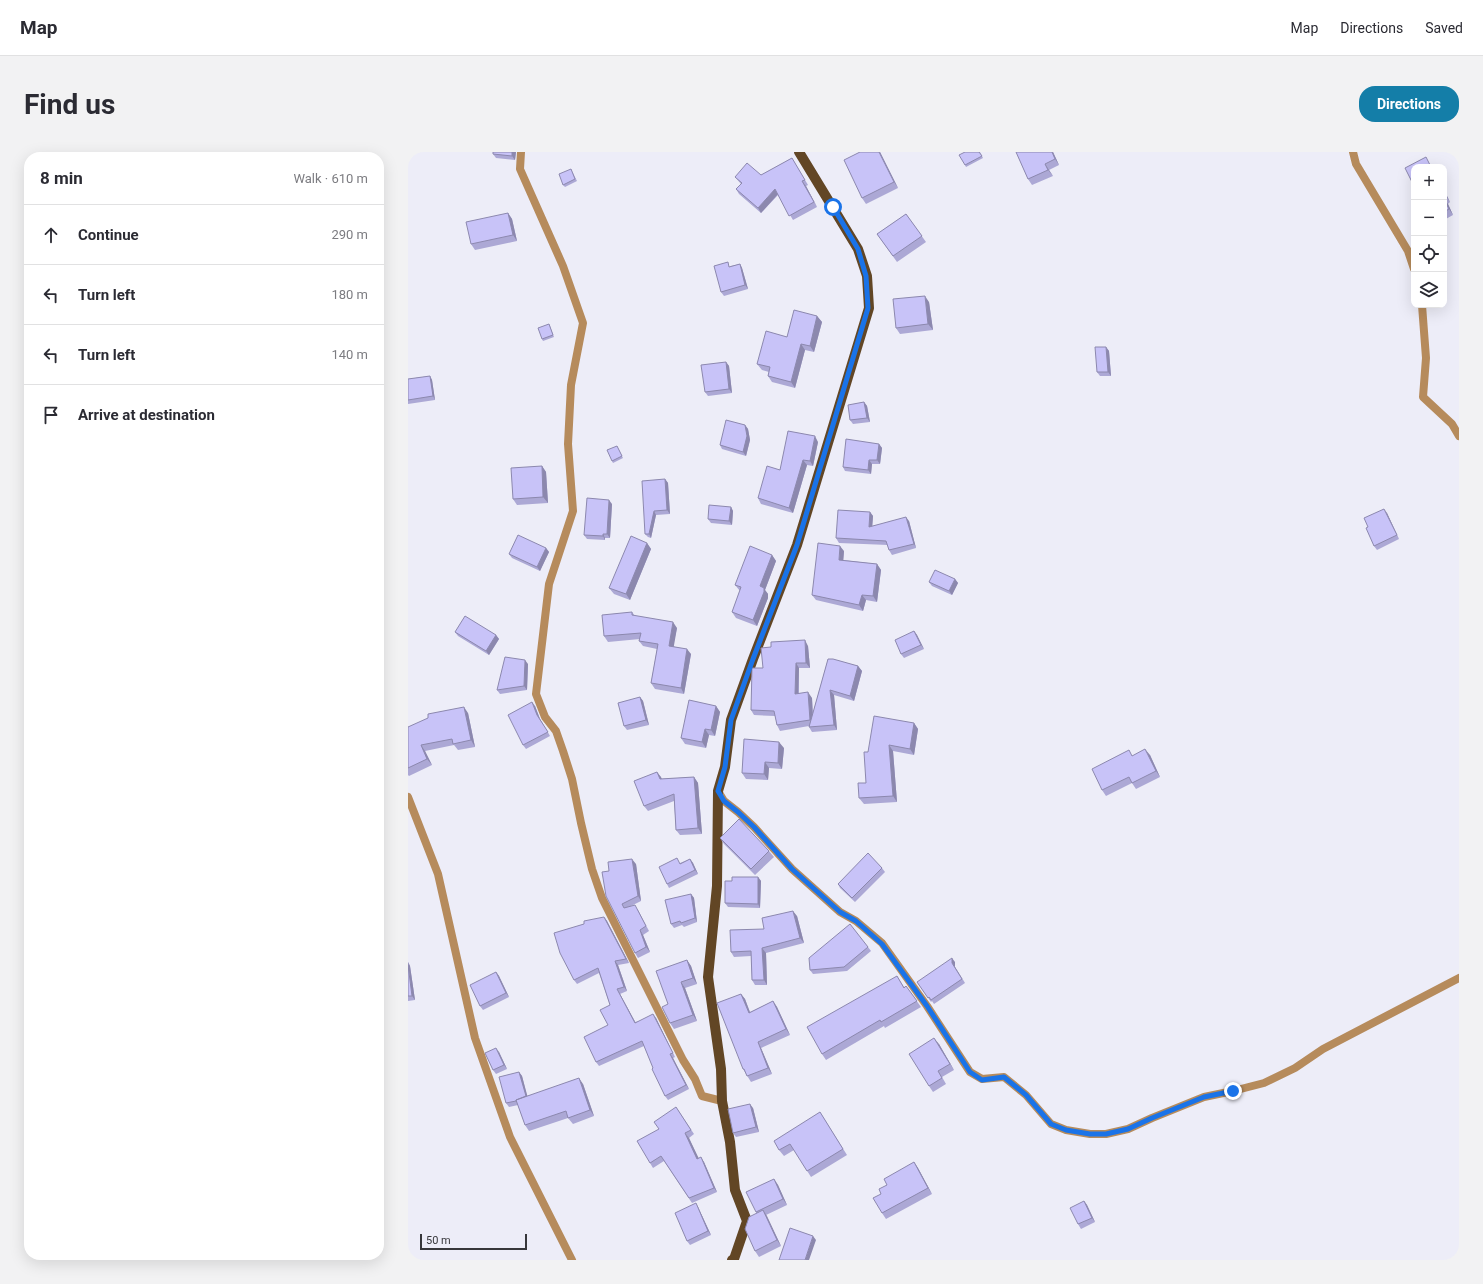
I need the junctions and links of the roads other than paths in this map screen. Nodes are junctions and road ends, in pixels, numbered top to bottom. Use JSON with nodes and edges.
{"nodes":[{"id":1,"x":521,"y":152,"type":"edge"},
{"id":2,"x":799,"y":152,"type":"edge"},
{"id":3,"x":1353,"y":152,"type":"edge"},
{"id":4,"x":1411,"y":260,"type":"edge"},
{"id":5,"x":1422,"y":308,"type":"edge"},
{"id":6,"x":1459,"y":436,"type":"edge"},
{"id":7,"x":718,"y":791,"type":"junction"},
{"id":8,"x":408,"y":797,"type":"edge"},
{"id":9,"x":1459,"y":978,"type":"edge"},
{"id":10,"x":722,"y":1101,"type":"junction"},
{"id":11,"x":572,"y":1260,"type":"edge"},
{"id":12,"x":732,"y":1260,"type":"edge"}],
"edges":[{"from":1,"to":10,"type":"street"},
{"from":2,"to":7,"type":"main road"},
{"from":3,"to":4,"type":"street"},
{"from":5,"to":6,"type":"street"},
{"from":7,"to":9,"type":"street"},
{"from":7,"to":10,"type":"main road"},
{"from":8,"to":11,"type":"street"},
{"from":10,"to":12,"type":"main road"}]}
